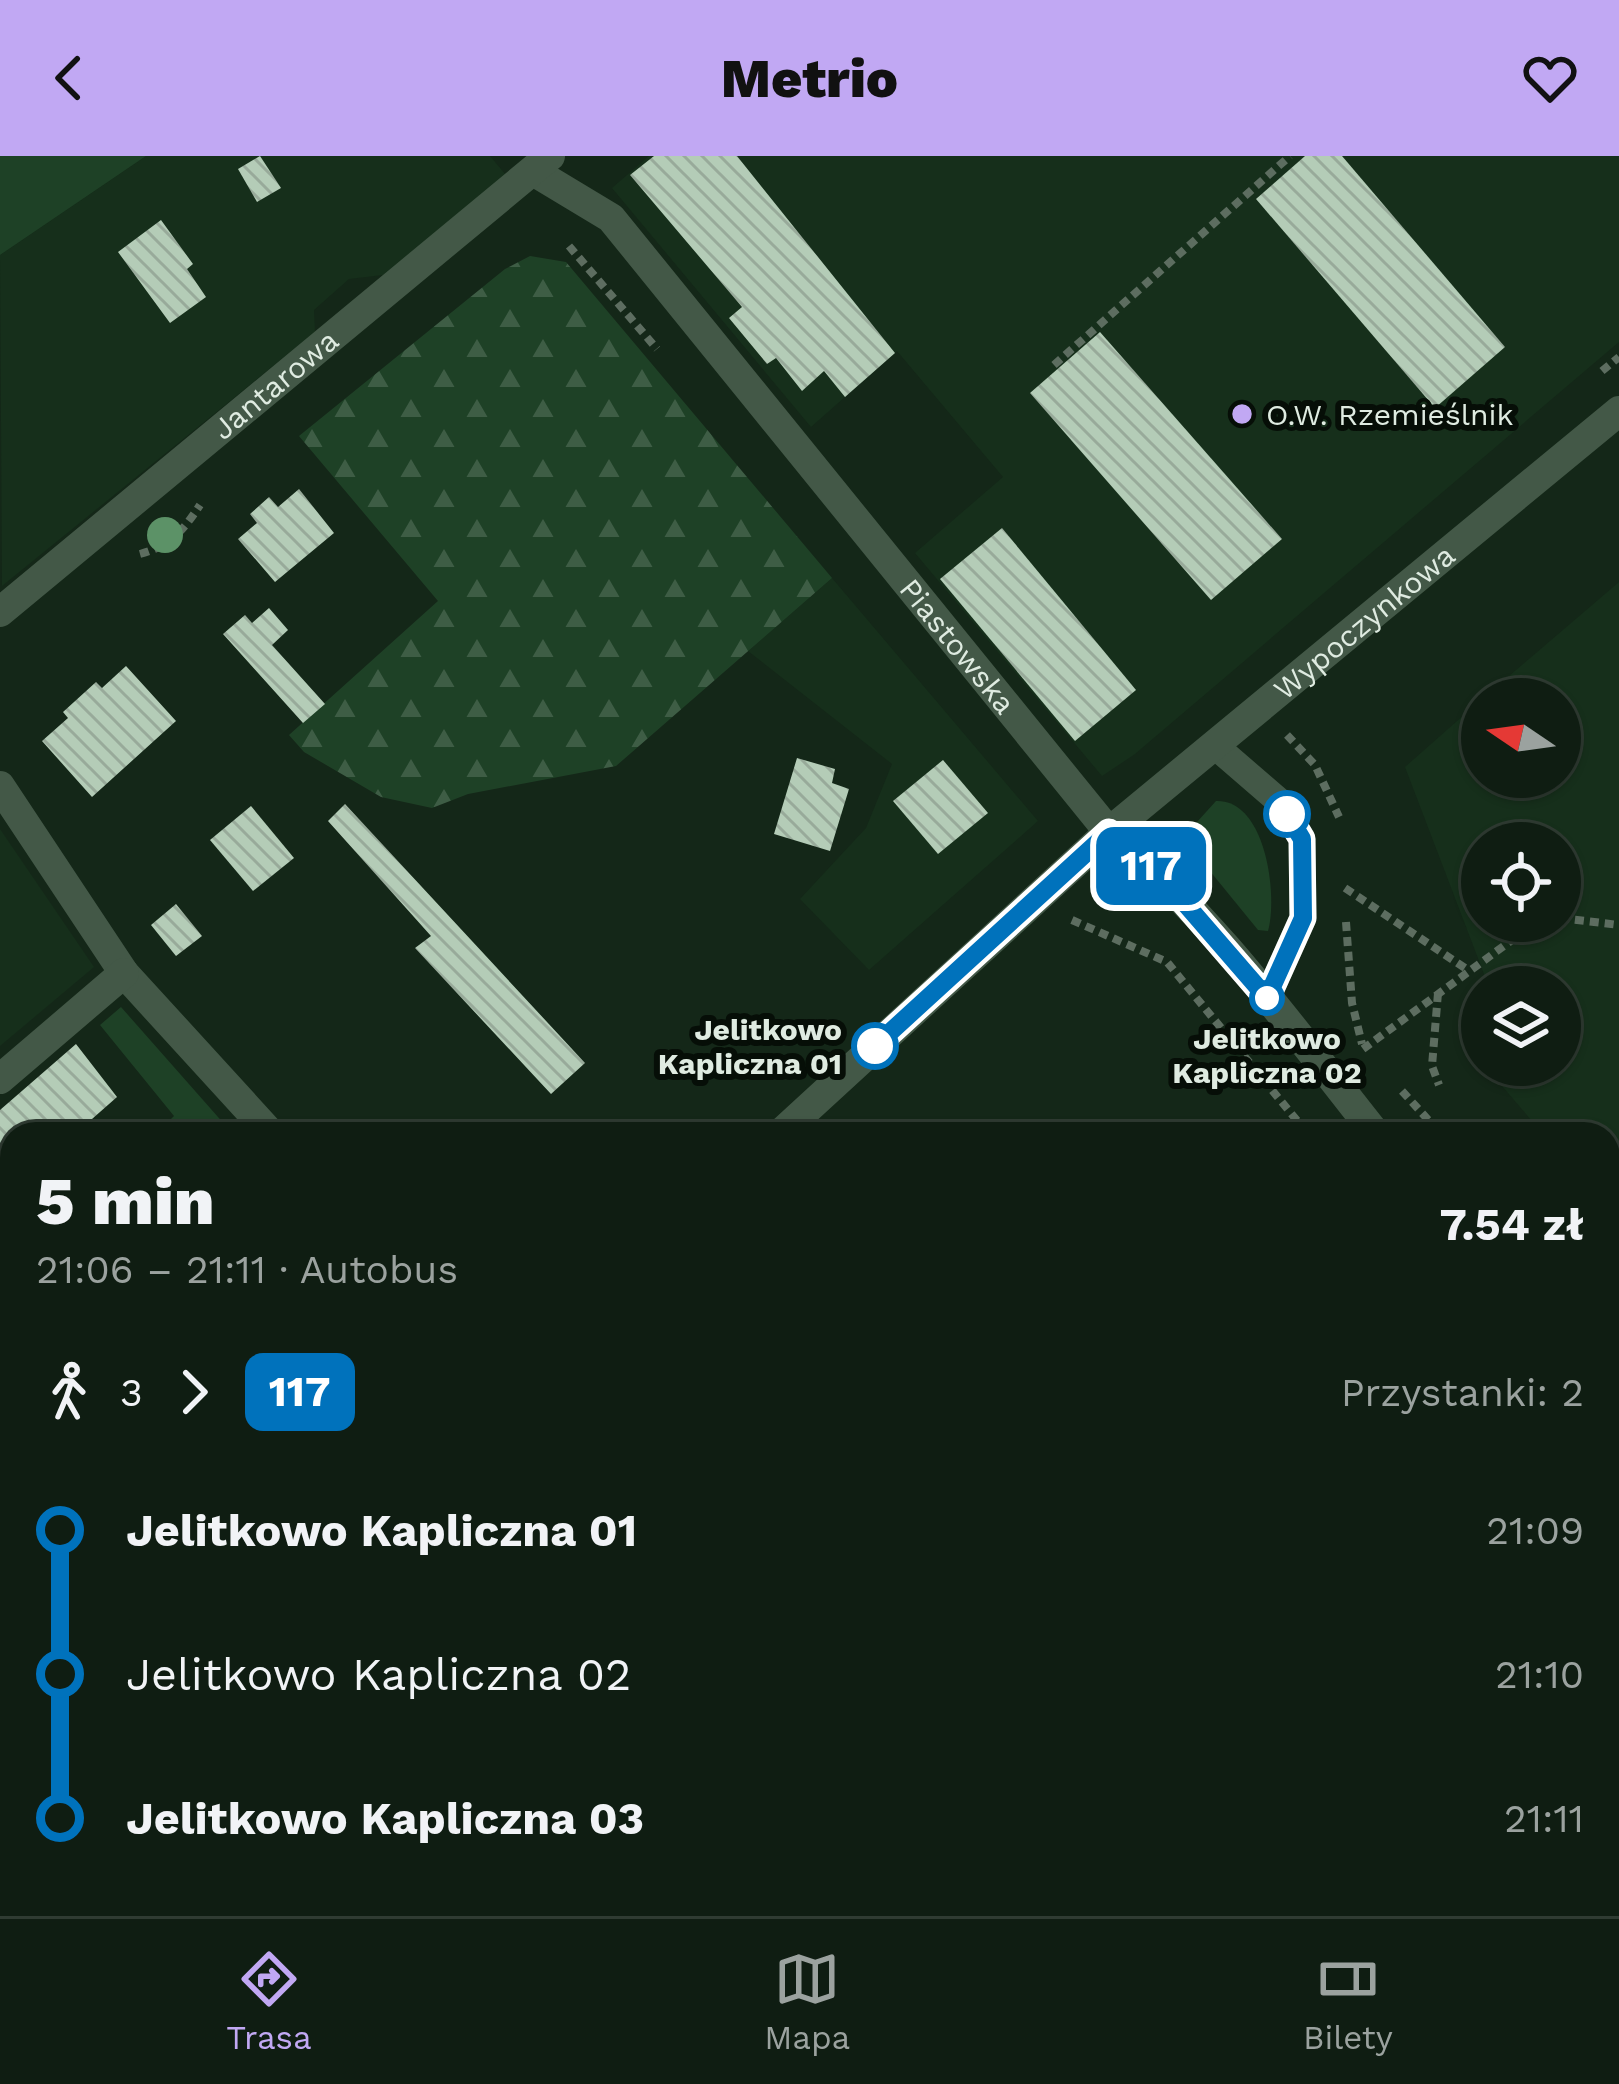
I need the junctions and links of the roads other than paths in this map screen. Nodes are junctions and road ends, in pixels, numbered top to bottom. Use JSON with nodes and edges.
{"nodes":[{"id":1,"x":542,"y":163,"type":"edge"},
{"id":2,"x":1619,"y":411,"type":"edge"},
{"id":3,"x":0,"y":612,"type":"edge"},
{"id":4,"x":1214,"y":745,"type":"junction"},
{"id":5,"x":0,"y":786,"type":"edge"},
{"id":6,"x":1109,"y":832,"type":"junction"},
{"id":7,"x":124,"y":973,"type":"junction"},
{"id":8,"x":1267,"y":998,"type":"junction"},
{"id":9,"x":0,"y":1078,"type":"edge"},
{"id":10,"x":260,"y":1122,"type":"edge"},
{"id":11,"x":793,"y":1122,"type":"edge"},
{"id":12,"x":1366,"y":1122,"type":"edge"}],
"edges":[{"from":1,"to":3,"type":"street","name":"Jantarowa"},
{"from":1,"to":6,"type":"street","name":"Piastowska"},
{"from":2,"to":4,"type":"street","name":"Wypoczynkowa"},
{"from":4,"to":6,"type":"street","name":"Wypoczynkowa"},
{"from":4,"to":8,"type":"lane"},
{"from":5,"to":7,"type":"street"},
{"from":6,"to":8,"type":"street","name":"Piastowska"},
{"from":6,"to":11,"type":"street","name":"Wypoczynkowa"},
{"from":7,"to":9,"type":"street"},
{"from":7,"to":10,"type":"street"},
{"from":8,"to":12,"type":"street","name":"Piastowska"}]}
